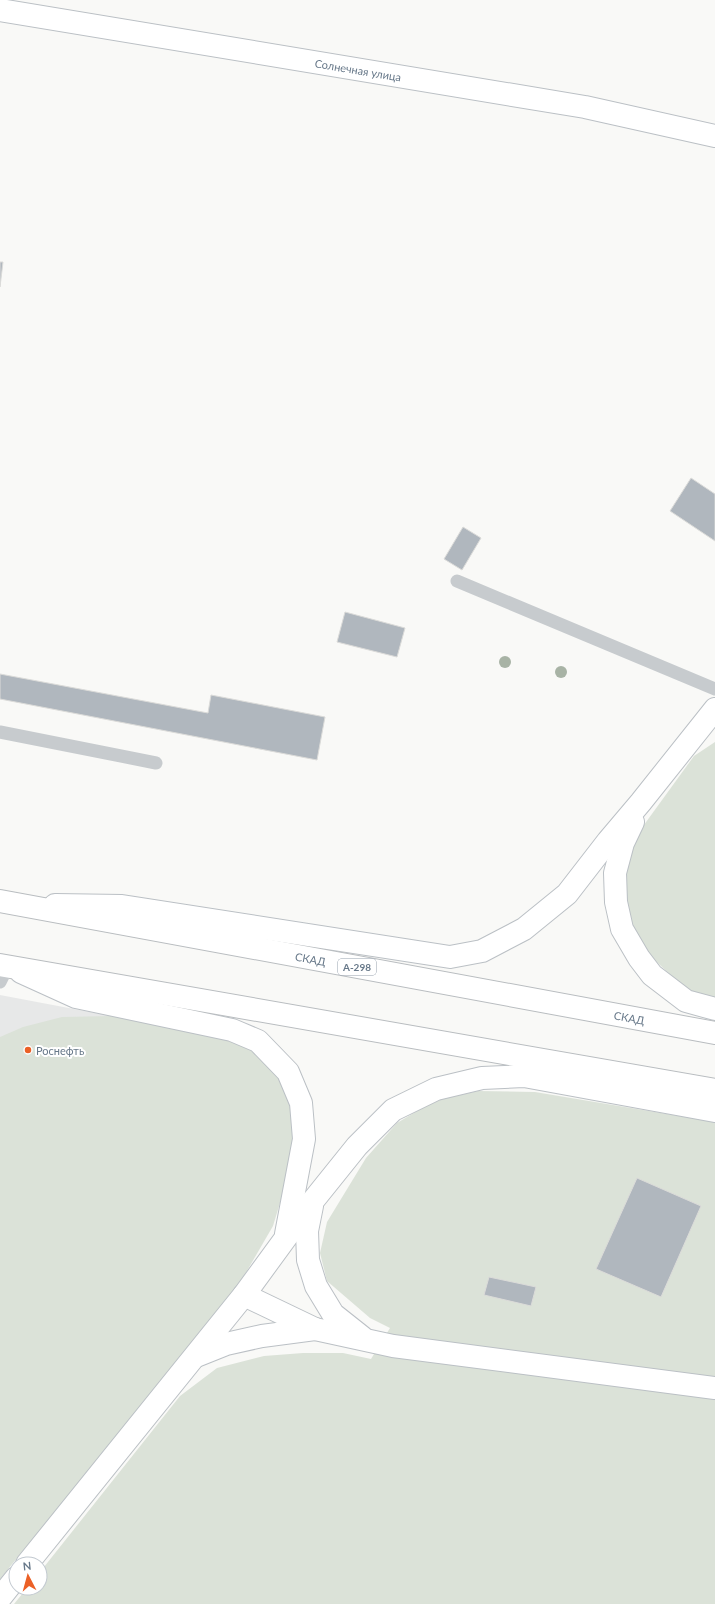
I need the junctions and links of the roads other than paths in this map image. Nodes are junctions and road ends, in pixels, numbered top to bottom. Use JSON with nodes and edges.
{"nodes":[{"id":1,"x":0,"y":10,"type":"edge"},
{"id":2,"x":715,"y":136,"type":"edge"},
{"id":3,"x":457,"y":581,"type":"dead end"},
{"id":4,"x":715,"y":689,"type":"edge"},
{"id":5,"x":715,"y":709,"type":"edge"},
{"id":6,"x":715,"y":729,"type":"edge"},
{"id":7,"x":0,"y":732,"type":"edge"},
{"id":8,"x":686,"y":745,"type":"junction"},
{"id":9,"x":156,"y":763,"type":"dead end"},
{"id":10,"x":641,"y":802,"type":"junction"},
{"id":11,"x":6,"y":902,"type":"edge"},
{"id":12,"x":3,"y":971,"type":"edge"},
{"id":13,"x":715,"y":1008,"type":"edge"},
{"id":14,"x":715,"y":1033,"type":"edge"},
{"id":15,"x":715,"y":1090,"type":"edge"},
{"id":16,"x":715,"y":1111,"type":"edge"},
{"id":17,"x":312,"y":1202,"type":"junction"},
{"id":18,"x":285,"y":1239,"type":"junction"},
{"id":19,"x":244,"y":1295,"type":"junction"},
{"id":20,"x":315,"y":1329,"type":"junction"},
{"id":21,"x":367,"y":1340,"type":"junction"},
{"id":22,"x":195,"y":1356,"type":"junction"},
{"id":23,"x":715,"y":1388,"type":"edge"},
{"id":24,"x":33,"y":1556,"type":"edge"},
{"id":25,"x":8,"y":1588,"type":"edge"},
{"id":26,"x":0,"y":1598,"type":"edge"}],
"edges":[{"from":1,"to":2,"type":"main road","name":"Солнечная улица"},
{"from":3,"to":4,"type":"lane"},
{"from":5,"to":8,"type":"main road"},
{"from":6,"to":8,"type":"main road"},
{"from":7,"to":9,"type":"lane"},
{"from":8,"to":10,"type":"main road"},
{"from":10,"to":11,"type":"main road"},
{"from":10,"to":13,"type":"main road"},
{"from":11,"to":14,"type":"main road","name":"СКАД","number":"А-298"},
{"from":12,"to":15,"type":"main road"},
{"from":12,"to":18,"type":"main road"},
{"from":16,"to":17,"type":"main road"},
{"from":17,"to":18,"type":"main road"},
{"from":17,"to":21,"type":"main road"},
{"from":18,"to":19,"type":"main road"},
{"from":19,"to":20,"type":"main road"},
{"from":19,"to":22,"type":"main road"},
{"from":20,"to":21,"type":"main road"},
{"from":20,"to":22,"type":"main road"},
{"from":21,"to":23,"type":"main road"},
{"from":22,"to":24,"type":"main road"},
{"from":25,"to":26,"type":"main road"}]}
